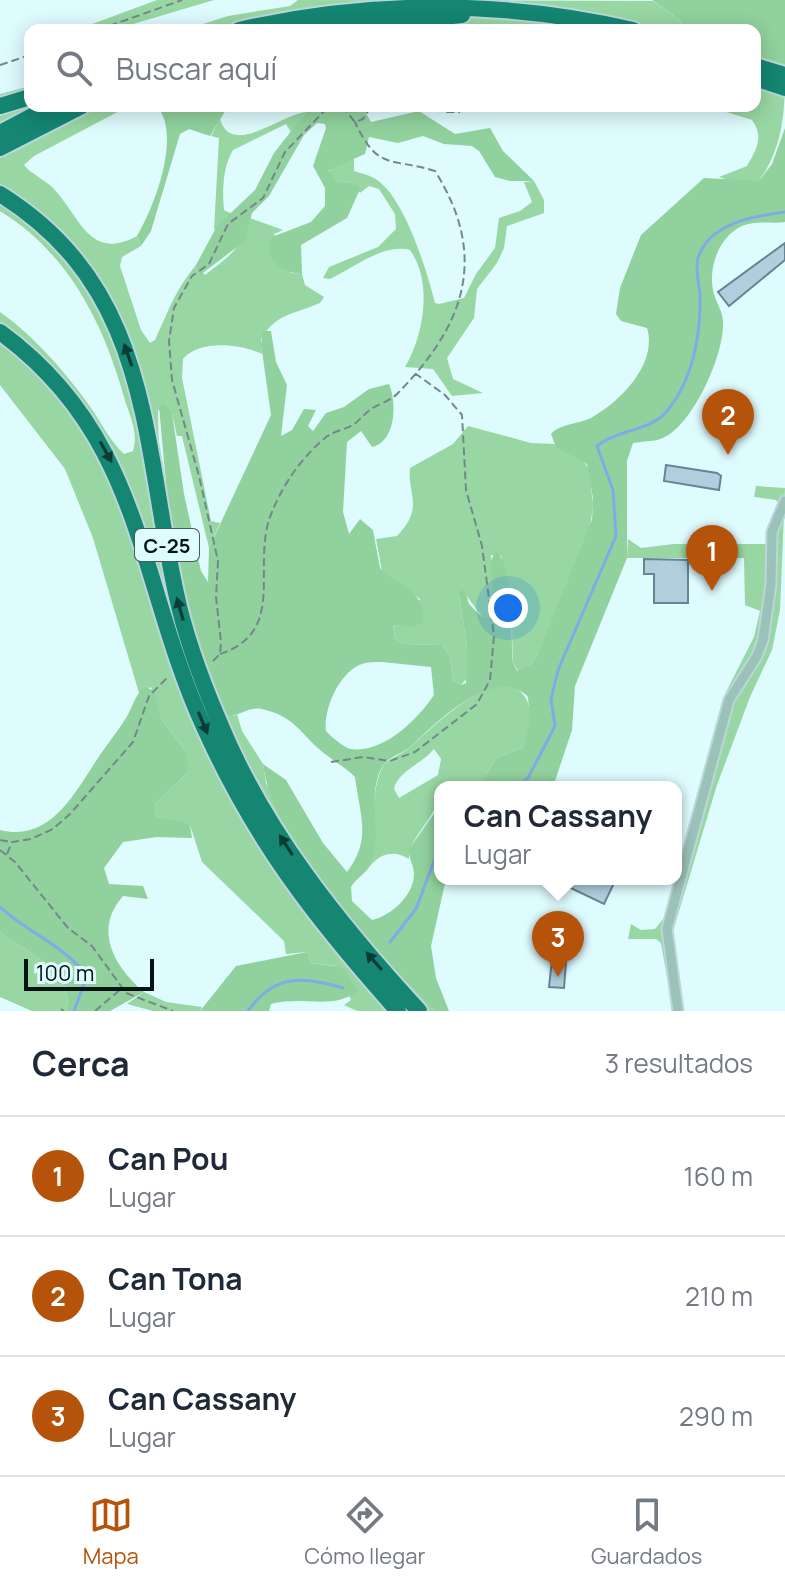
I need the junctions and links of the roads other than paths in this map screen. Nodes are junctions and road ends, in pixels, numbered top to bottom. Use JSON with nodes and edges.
{"nodes":[{"id":1,"x":275,"y":24,"type":"edge"},
{"id":2,"x":372,"y":24,"type":"edge"},
{"id":3,"x":548,"y":24,"type":"edge"},
{"id":4,"x":601,"y":24,"type":"edge"},
{"id":5,"x":761,"y":68,"type":"edge"},
{"id":6,"x":785,"y":75,"type":"edge"},
{"id":7,"x":761,"y":80,"type":"edge"},
{"id":8,"x":785,"y":88,"type":"edge"},
{"id":9,"x":24,"y":99,"type":"edge"},
{"id":10,"x":0,"y":106,"type":"edge"},
{"id":11,"x":40,"y":112,"type":"edge"},
{"id":12,"x":70,"y":112,"type":"edge"},
{"id":13,"x":0,"y":133,"type":"edge"},
{"id":14,"x":0,"y":148,"type":"edge"},
{"id":15,"x":0,"y":194,"type":"edge"},
{"id":16,"x":0,"y":332,"type":"edge"},
{"id":17,"x":785,"y":501,"type":"edge"},
{"id":18,"x":682,"y":874,"type":"edge"},
{"id":19,"x":679,"y":885,"type":"edge"},
{"id":20,"x":398,"y":1011,"type":"edge"},
{"id":21,"x":419,"y":1011,"type":"edge"},
{"id":22,"x":678,"y":1011,"type":"edge"}],
"edges":[{"from":1,"to":4,"type":"highway"},
{"from":2,"to":3,"type":"highway"},
{"from":5,"to":6,"type":"highway"},
{"from":7,"to":8,"type":"highway"},
{"from":9,"to":10,"type":"highway"},
{"from":11,"to":13,"type":"highway"},
{"from":12,"to":14,"type":"highway"},
{"from":21,"to":15,"type":"highway","number":"C-25","one_way":true},
{"from":16,"to":20,"type":"highway","number":"C-25","one_way":true},
{"from":17,"to":18,"type":"street"},
{"from":19,"to":22,"type":"street"}]}
